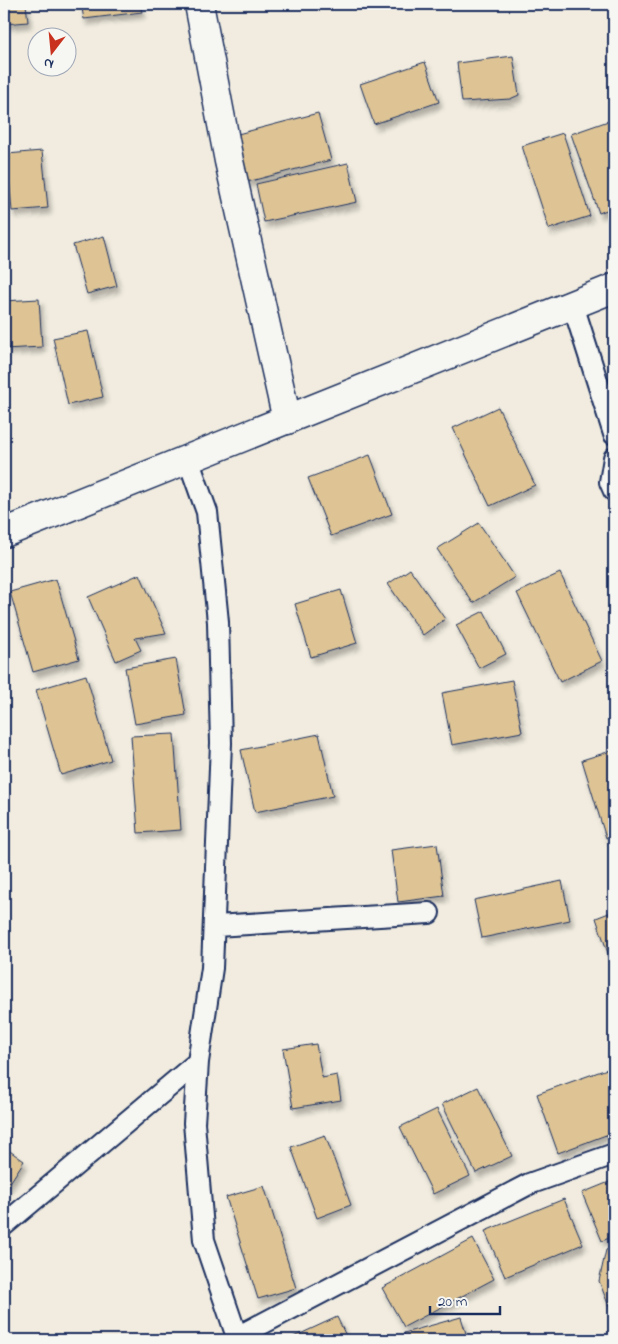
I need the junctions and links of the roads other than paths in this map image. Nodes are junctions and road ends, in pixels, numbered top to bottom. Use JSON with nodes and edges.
{"nodes":[{"id":1,"x":199,"y":4,"type":"edge"},
{"id":2,"x":614,"y":288,"type":"edge"},
{"id":3,"x":573,"y":305,"type":"junction"},
{"id":4,"x":287,"y":420,"type":"junction"},
{"id":5,"x":614,"y":434,"type":"edge"},
{"id":6,"x":614,"y":458,"type":"edge"},
{"id":7,"x":188,"y":459,"type":"junction"},
{"id":8,"x":614,"y":491,"type":"edge"},
{"id":9,"x":4,"y":533,"type":"edge"},
{"id":10,"x":429,"y":913,"type":"dead end"},
{"id":11,"x":215,"y":926,"type":"junction"},
{"id":12,"x":198,"y":1062,"type":"junction"},
{"id":13,"x":614,"y":1154,"type":"edge"},
{"id":14,"x":4,"y":1225,"type":"edge"},
{"id":15,"x":238,"y":1339,"type":"edge"}],
"edges":[{"from":1,"to":4,"type":"main road"},
{"from":2,"to":3,"type":"main road"},
{"from":3,"to":4,"type":"main road"},
{"from":3,"to":5,"type":"street"},
{"from":4,"to":7,"type":"main road"},
{"from":6,"to":8,"type":"street"},
{"from":7,"to":9,"type":"main road"},
{"from":7,"to":11,"type":"street"},
{"from":10,"to":11,"type":"street"},
{"from":11,"to":12,"type":"street"},
{"from":12,"to":14,"type":"street"},
{"from":12,"to":15,"type":"street"},
{"from":13,"to":15,"type":"street"}]}
